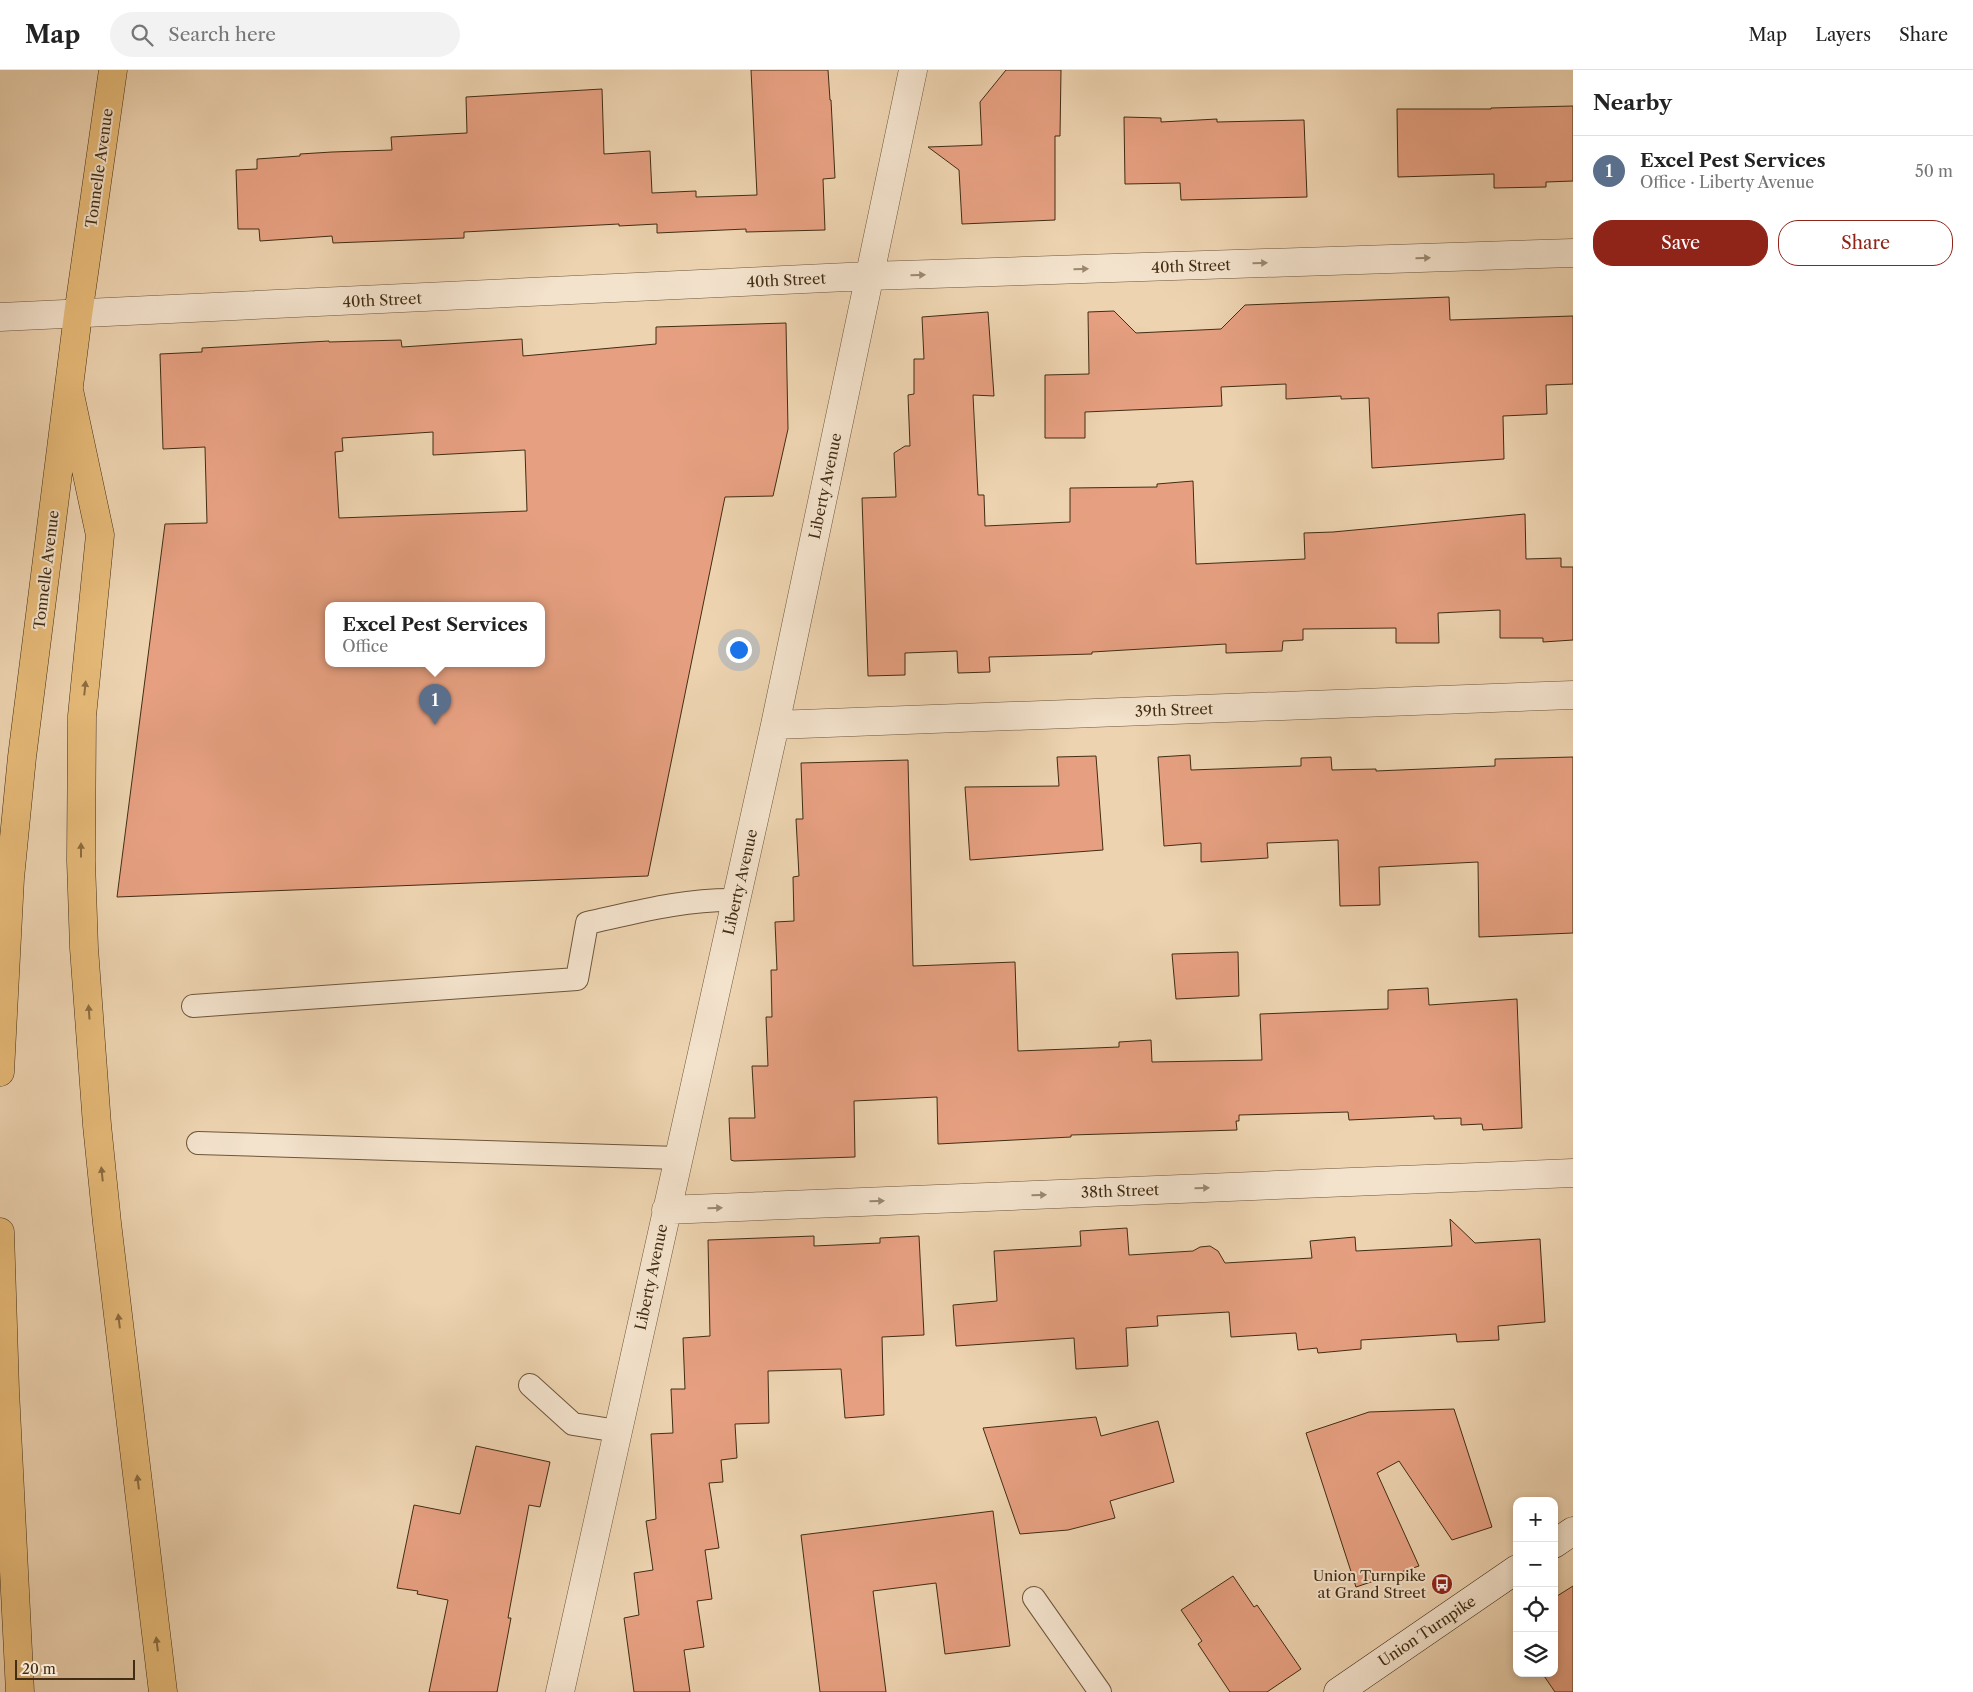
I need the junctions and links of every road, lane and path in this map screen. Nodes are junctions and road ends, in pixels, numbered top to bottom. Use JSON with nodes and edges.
{"nodes":[{"id":1,"x":113,"y":70,"type":"edge"},
{"id":2,"x":913,"y":70,"type":"edge"},
{"id":3,"x":1573,"y":253,"type":"edge"},
{"id":4,"x":869,"y":276,"type":"junction"},
{"id":5,"x":78,"y":315,"type":"junction"},
{"id":6,"x":0,"y":317,"type":"edge"},
{"id":7,"x":69,"y":390,"type":"junction"},
{"id":8,"x":1573,"y":695,"type":"edge"},
{"id":9,"x":775,"y":725,"type":"junction"},
{"id":10,"x":5,"y":878,"type":"edge"},
{"id":11,"x":736,"y":900,"type":"junction"},
{"id":12,"x":193,"y":1006,"type":"dead end"},
{"id":13,"x":0,"y":1072,"type":"edge"},
{"id":14,"x":198,"y":1143,"type":"dead end"},
{"id":15,"x":678,"y":1158,"type":"junction"},
{"id":16,"x":1573,"y":1173,"type":"edge"},
{"id":17,"x":666,"y":1210,"type":"junction"},
{"id":18,"x":0,"y":1232,"type":"edge"},
{"id":19,"x":530,"y":1385,"type":"dead end"},
{"id":20,"x":618,"y":1431,"type":"junction"},
{"id":21,"x":6,"y":1514,"type":"edge"},
{"id":22,"x":1573,"y":1531,"type":"edge"},
{"id":23,"x":1557,"y":1542,"type":"edge"},
{"id":24,"x":1513,"y":1572,"type":"edge"},
{"id":25,"x":1034,"y":1598,"type":"dead end"},
{"id":26,"x":20,"y":1692,"type":"edge"},
{"id":27,"x":163,"y":1692,"type":"edge"},
{"id":28,"x":560,"y":1692,"type":"edge"},
{"id":29,"x":1100,"y":1692,"type":"edge"},
{"id":30,"x":1338,"y":1692,"type":"edge"}],
"edges":[{"from":1,"to":5,"type":"main road","name":"Tonnelle Avenue"},
{"from":2,"to":4,"type":"street","name":"Liberty Avenue"},
{"from":4,"to":3,"type":"street","name":"40th Street","one_way":true},
{"from":4,"to":5,"type":"street","name":"40th Street"},
{"from":4,"to":9,"type":"street","name":"Liberty Avenue"},
{"from":5,"to":6,"type":"street","name":"40th Street"},
{"from":5,"to":7,"type":"main road","name":"Tonnelle Avenue"},
{"from":7,"to":10,"type":"main road","name":"Tonnelle Avenue"},
{"from":27,"to":7,"type":"main road","one_way":true},
{"from":8,"to":9,"type":"street","name":"39th Street"},
{"from":9,"to":11,"type":"street","name":"Liberty Avenue"},
{"from":10,"to":13,"type":"main road","name":"Tonnelle Avenue"},
{"from":11,"to":12,"type":"lane"},
{"from":11,"to":15,"type":"street","name":"Liberty Avenue"},
{"from":14,"to":15,"type":"lane"},
{"from":15,"to":17,"type":"street","name":"Liberty Avenue"},
{"from":17,"to":16,"type":"street","name":"38th Street","one_way":true},
{"from":17,"to":20,"type":"street","name":"Liberty Avenue"},
{"from":18,"to":21,"type":"main road"},
{"from":19,"to":20,"type":"lane"},
{"from":20,"to":28,"type":"street","name":"Liberty Avenue"},
{"from":21,"to":26,"type":"main road"},
{"from":22,"to":23,"type":"street"},
{"from":24,"to":30,"type":"street","name":"Union Turnpike"},
{"from":25,"to":29,"type":"lane"}]}
